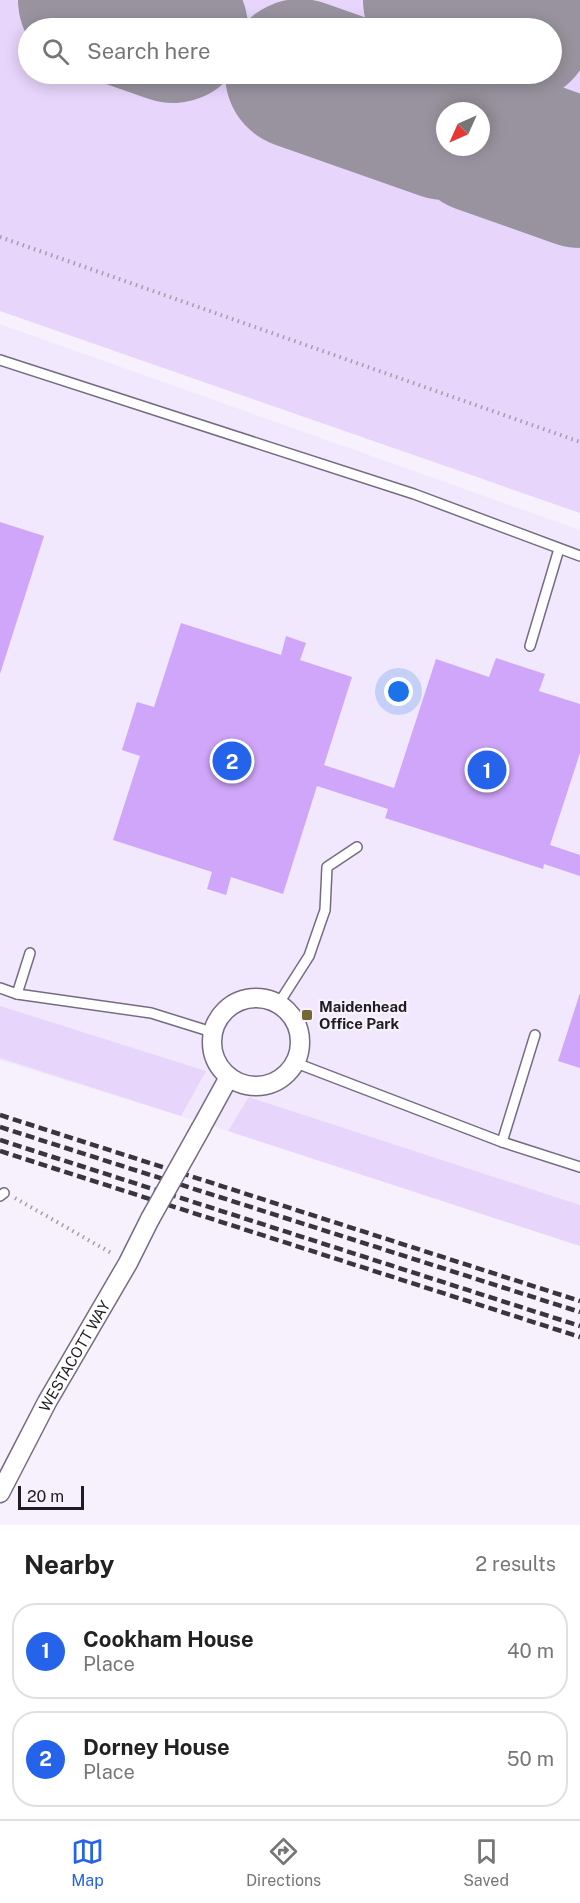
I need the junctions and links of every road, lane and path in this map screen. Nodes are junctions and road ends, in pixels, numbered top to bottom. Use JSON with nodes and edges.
{"nodes":[{"id":1,"x":0,"y":237,"type":"edge"},
{"id":2,"x":0,"y":360,"type":"edge"},
{"id":3,"x":580,"y":442,"type":"edge"},
{"id":4,"x":559,"y":549,"type":"junction"},
{"id":5,"x":580,"y":556,"type":"edge"},
{"id":6,"x":530,"y":646,"type":"dead end"},
{"id":7,"x":357,"y":847,"type":"dead end"},
{"id":8,"x":30,"y":952,"type":"dead end"},
{"id":9,"x":0,"y":988,"type":"edge"},
{"id":10,"x":17,"y":994,"type":"junction"},
{"id":11,"x":279,"y":1003,"type":"junction"},
{"id":12,"x":212,"y":1032,"type":"junction"},
{"id":13,"x":534,"y":1035,"type":"dead end"},
{"id":14,"x":296,"y":1063,"type":"junction"},
{"id":15,"x":229,"y":1077,"type":"junction"},
{"id":16,"x":502,"y":1142,"type":"junction"},
{"id":17,"x":580,"y":1167,"type":"edge"},
{"id":18,"x":2,"y":1194,"type":"edge"},
{"id":19,"x":128,"y":1263,"type":"junction"},
{"id":20,"x":0,"y":1493,"type":"edge"}],
"edges":[{"from":1,"to":3,"type":"path"},
{"from":2,"to":4,"type":"lane"},
{"from":4,"to":5,"type":"lane"},
{"from":4,"to":6,"type":"lane"},
{"from":7,"to":11,"type":"lane"},
{"from":8,"to":10,"type":"lane"},
{"from":9,"to":10,"type":"lane"},
{"from":10,"to":12,"type":"lane"},
{"from":11,"to":12,"type":"street"},
{"from":11,"to":14,"type":"street"},
{"from":12,"to":15,"type":"street"},
{"from":13,"to":16,"type":"lane"},
{"from":14,"to":15,"type":"street"},
{"from":14,"to":16,"type":"lane"},
{"from":15,"to":19,"type":"street","name":"WESTACOTT WAY","bridge":true},
{"from":16,"to":17,"type":"lane"},
{"from":18,"to":19,"type":"path"},
{"from":19,"to":20,"type":"street","name":"WESTACOTT WAY"}]}
